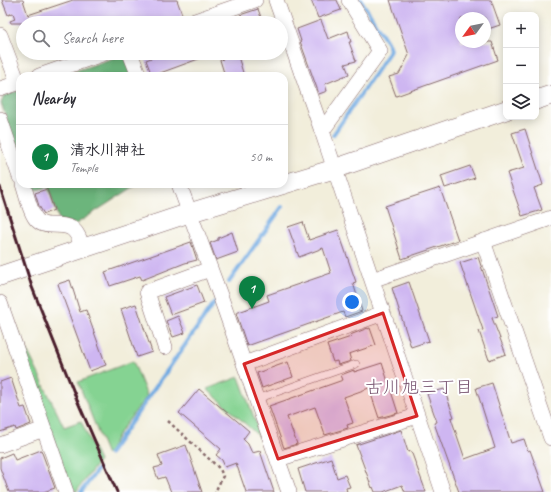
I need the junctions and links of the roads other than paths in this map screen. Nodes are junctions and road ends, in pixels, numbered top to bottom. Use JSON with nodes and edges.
{"nodes":[{"id":1,"x":255,"y":0,"type":"edge"},
{"id":2,"x":276,"y":0,"type":"edge"},
{"id":3,"x":349,"y":0,"type":"edge"},
{"id":4,"x":209,"y":16,"type":"edge"},
{"id":5,"x":282,"y":16,"type":"edge"},
{"id":6,"x":288,"y":34,"type":"edge"},
{"id":7,"x":0,"y":35,"type":"edge"},
{"id":8,"x":85,"y":60,"type":"edge"},
{"id":9,"x":136,"y":60,"type":"edge"},
{"id":10,"x":50,"y":72,"type":"edge"},
{"id":11,"x":138,"y":72,"type":"edge"},
{"id":12,"x":16,"y":75,"type":"edge"},
{"id":13,"x":16,"y":84,"type":"edge"},
{"id":14,"x":0,"y":89,"type":"edge"},
{"id":15,"x":551,"y":95,"type":"edge"},
{"id":16,"x":539,"y":99,"type":"edge"},
{"id":17,"x":503,"y":111,"type":"edge"},
{"id":18,"x":0,"y":119,"type":"edge"},
{"id":19,"x":322,"y":132,"type":"junction"},
{"id":20,"x":16,"y":165,"type":"edge"},
{"id":21,"x":334,"y":169,"type":"junction"},
{"id":22,"x":288,"y":183,"type":"edge"},
{"id":23,"x":24,"y":188,"type":"edge"},
{"id":24,"x":180,"y":188,"type":"edge"},
{"id":25,"x":271,"y":188,"type":"edge"},
{"id":26,"x":189,"y":213,"type":"junction"},
{"id":27,"x":551,"y":218,"type":"edge"},
{"id":28,"x":483,"y":241,"type":"junction"},
{"id":29,"x":83,"y":249,"type":"junction"},
{"id":30,"x":210,"y":270,"type":"junction"},
{"id":31,"x":0,"y":276,"type":"edge"},
{"id":32,"x":372,"y":280,"type":"junction"},
{"id":33,"x":0,"y":303,"type":"edge"},
{"id":34,"x":383,"y":313,"type":"junction"},
{"id":35,"x":165,"y":347,"type":"dead end"},
{"id":36,"x":244,"y":364,"type":"junction"},
{"id":37,"x":356,"y":364,"type":"dead end"},
{"id":38,"x":256,"y":399,"type":"junction"},
{"id":39,"x":417,"y":416,"type":"junction"},
{"id":40,"x":44,"y":430,"type":"junction"},
{"id":41,"x":551,"y":438,"type":"edge"},
{"id":42,"x":0,"y":445,"type":"edge"},
{"id":43,"x":278,"y":459,"type":"junction"},
{"id":44,"x":66,"y":492,"type":"edge"},
{"id":45,"x":289,"y":492,"type":"edge"},
{"id":46,"x":443,"y":492,"type":"edge"}],
"edges":[{"from":1,"to":4,"type":"street"},
{"from":2,"to":5,"type":"street"},
{"from":3,"to":19,"type":"street"},
{"from":6,"to":19,"type":"street"},
{"from":7,"to":12,"type":"street"},
{"from":8,"to":10,"type":"street"},
{"from":9,"to":11,"type":"street"},
{"from":13,"to":14,"type":"street"},
{"from":15,"to":16,"type":"street"},
{"from":17,"to":21,"type":"street"},
{"from":18,"to":20,"type":"street"},
{"from":19,"to":21,"type":"street"},
{"from":21,"to":22,"type":"street"},
{"from":21,"to":32,"type":"street"},
{"from":23,"to":29,"type":"street"},
{"from":24,"to":26,"type":"street"},
{"from":25,"to":26,"type":"street"},
{"from":26,"to":29,"type":"street"},
{"from":26,"to":30,"type":"street"},
{"from":27,"to":28,"type":"street"},
{"from":28,"to":32,"type":"street"},
{"from":28,"to":41,"type":"street"},
{"from":29,"to":31,"type":"street"},
{"from":30,"to":35,"type":"street"},
{"from":30,"to":36,"type":"street"},
{"from":32,"to":34,"type":"street"},
{"from":33,"to":40,"type":"street"},
{"from":34,"to":36,"type":"street"},
{"from":34,"to":39,"type":"street"},
{"from":36,"to":38,"type":"street"},
{"from":37,"to":38,"type":"lane"},
{"from":38,"to":43,"type":"street"},
{"from":39,"to":43,"type":"street"},
{"from":39,"to":46,"type":"street"},
{"from":40,"to":42,"type":"street"},
{"from":40,"to":44,"type":"street"},
{"from":43,"to":45,"type":"street"}]}
